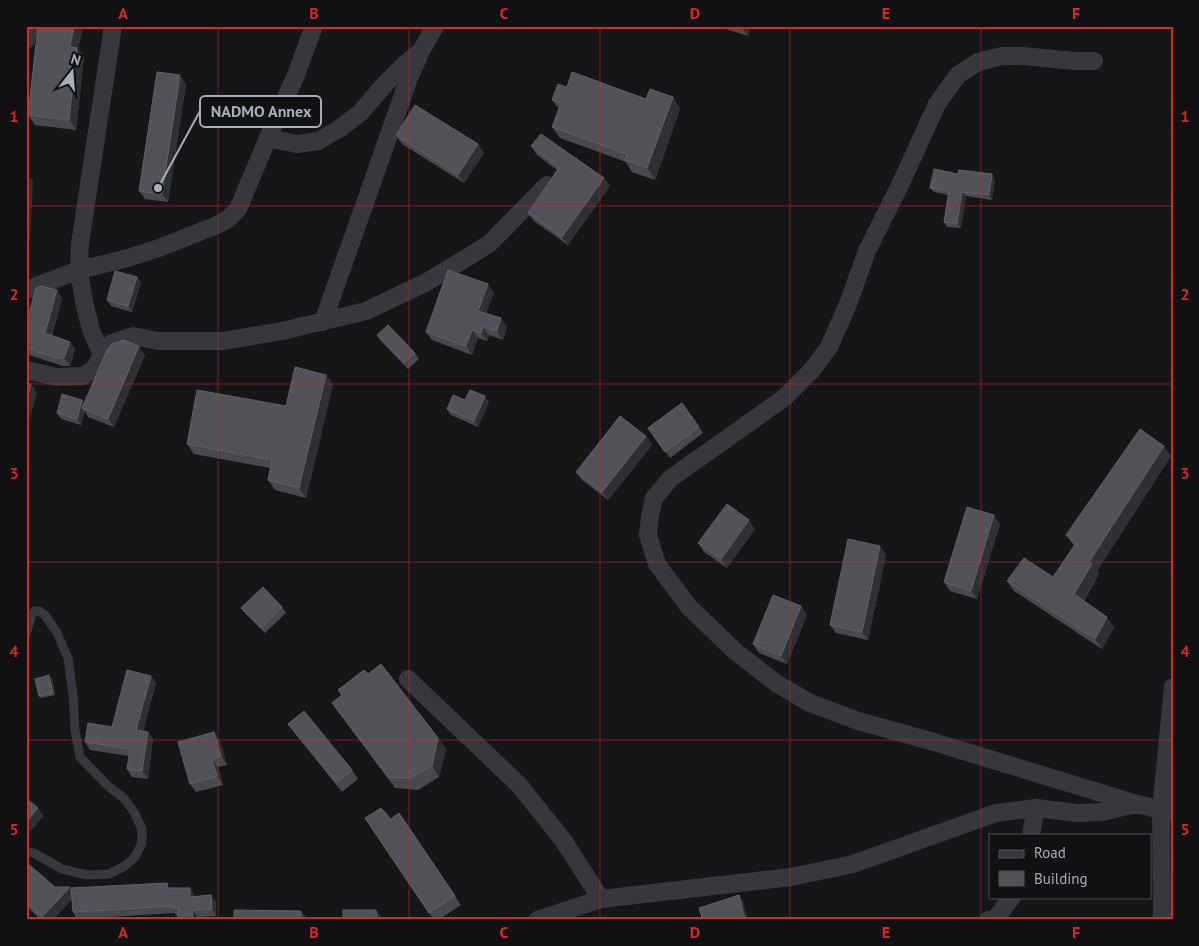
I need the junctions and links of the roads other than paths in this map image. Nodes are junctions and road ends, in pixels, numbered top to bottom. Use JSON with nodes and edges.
{"nodes":[{"id":1,"x":29,"y":26,"type":"edge"},
{"id":2,"x":113,"y":26,"type":"edge"},
{"id":3,"x":314,"y":26,"type":"edge"},
{"id":4,"x":435,"y":26,"type":"edge"},
{"id":5,"x":26,"y":40,"type":"edge"},
{"id":6,"x":421,"y":51,"type":"junction"},
{"id":7,"x":1094,"y":60,"type":"dead end"},
{"id":8,"x":268,"y":138,"type":"junction"},
{"id":9,"x":547,"y":185,"type":"edge"},
{"id":10,"x":79,"y":270,"type":"junction"},
{"id":11,"x":26,"y":290,"type":"edge"},
{"id":12,"x":323,"y":322,"type":"junction"},
{"id":13,"x":102,"y":355,"type":"junction"},
{"id":14,"x":26,"y":370,"type":"edge"},
{"id":15,"x":26,"y":634,"type":"edge"},
{"id":16,"x":408,"y":679,"type":"dead end"},
{"id":17,"x":1172,"y":696,"type":"edge"},
{"id":18,"x":1137,"y":804,"type":"junction"},
{"id":19,"x":1036,"y":808,"type":"junction"},
{"id":20,"x":1167,"y":810,"type":"edge"},
{"id":21,"x":1031,"y":834,"type":"edge"},
{"id":22,"x":26,"y":852,"type":"edge"},
{"id":23,"x":1011,"y":898,"type":"edge"},
{"id":24,"x":601,"y":899,"type":"junction"},
{"id":25,"x":537,"y":920,"type":"edge"},
{"id":26,"x":988,"y":920,"type":"edge"},
{"id":27,"x":1162,"y":920,"type":"edge"}],
"edges":[{"from":1,"to":5,"type":"street"},
{"from":2,"to":10,"type":"street"},
{"from":3,"to":8,"type":"street"},
{"from":4,"to":6,"type":"street"},
{"from":6,"to":8,"type":"street"},
{"from":6,"to":12,"type":"street"},
{"from":7,"to":18,"type":"street"},
{"from":8,"to":10,"type":"street"},
{"from":9,"to":12,"type":"street"},
{"from":10,"to":11,"type":"street"},
{"from":10,"to":13,"type":"street"},
{"from":12,"to":13,"type":"street"},
{"from":13,"to":14,"type":"street"},
{"from":15,"to":22,"type":"lane"},
{"from":16,"to":24,"type":"street"},
{"from":17,"to":20,"type":"street"},
{"from":18,"to":19,"type":"street"},
{"from":18,"to":20,"type":"street"},
{"from":19,"to":21,"type":"street"},
{"from":19,"to":24,"type":"street"},
{"from":20,"to":27,"type":"street"},
{"from":23,"to":26,"type":"street"},
{"from":24,"to":25,"type":"street"}]}
